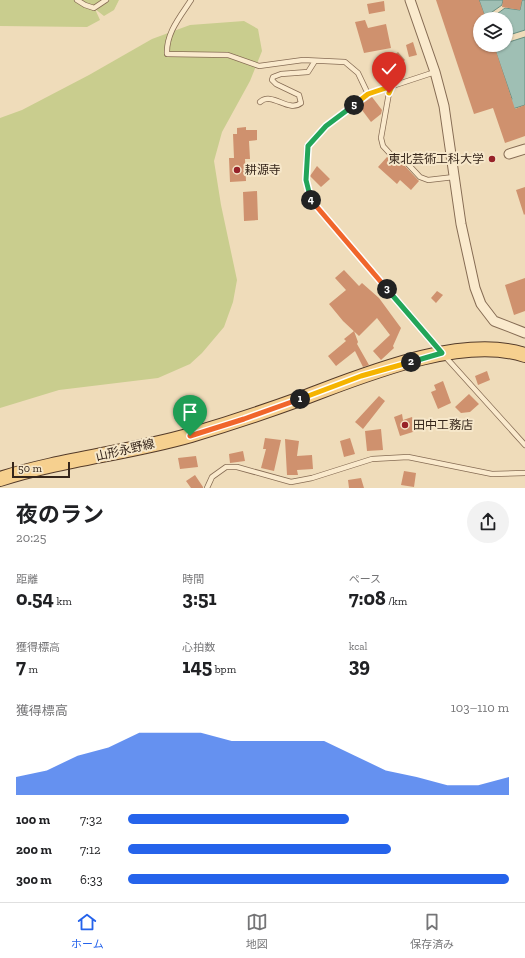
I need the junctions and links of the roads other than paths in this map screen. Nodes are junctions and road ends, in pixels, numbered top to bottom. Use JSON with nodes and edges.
{"nodes":[{"id":1,"x":77,"y":0,"type":"edge"},
{"id":2,"x":106,"y":0,"type":"edge"},
{"id":3,"x":191,"y":0,"type":"edge"},
{"id":4,"x":410,"y":0,"type":"edge"},
{"id":5,"x":315,"y":61,"type":"junction"},
{"id":6,"x":435,"y":72,"type":"junction"},
{"id":7,"x":392,"y":86,"type":"junction"},
{"id":8,"x":368,"y":94,"type":"junction"},
{"id":9,"x":260,"y":102,"type":"dead end"},
{"id":10,"x":525,"y":149,"type":"edge"},
{"id":11,"x":509,"y":154,"type":"dead end"},
{"id":12,"x":454,"y":177,"type":"junction"},
{"id":13,"x":525,"y":333,"type":"edge"},
{"id":14,"x":442,"y":353,"type":"junction"},
{"id":15,"x":525,"y":355,"type":"edge"},
{"id":16,"x":525,"y":445,"type":"edge"},
{"id":17,"x":525,"y":472,"type":"edge"},
{"id":18,"x":0,"y":479,"type":"edge"},
{"id":19,"x":208,"y":488,"type":"edge"}],
"edges":[{"from":1,"to":2,"type":"lane"},
{"from":3,"to":5,"type":"lane"},
{"from":4,"to":6,"type":"street"},
{"from":5,"to":8,"type":"lane"},
{"from":5,"to":9,"type":"lane"},
{"from":6,"to":7,"type":"lane"},
{"from":6,"to":12,"type":"street"},
{"from":7,"to":8,"type":"lane"},
{"from":7,"to":12,"type":"lane"},
{"from":8,"to":14,"type":"lane"},
{"from":10,"to":11,"type":"street"},
{"from":12,"to":13,"type":"street"},
{"from":14,"to":15,"type":"main road","name":"山形永野線"},
{"from":14,"to":16,"type":"lane"},
{"from":14,"to":18,"type":"main road","name":"山形永野線"},
{"from":17,"to":19,"type":"lane"}]}
